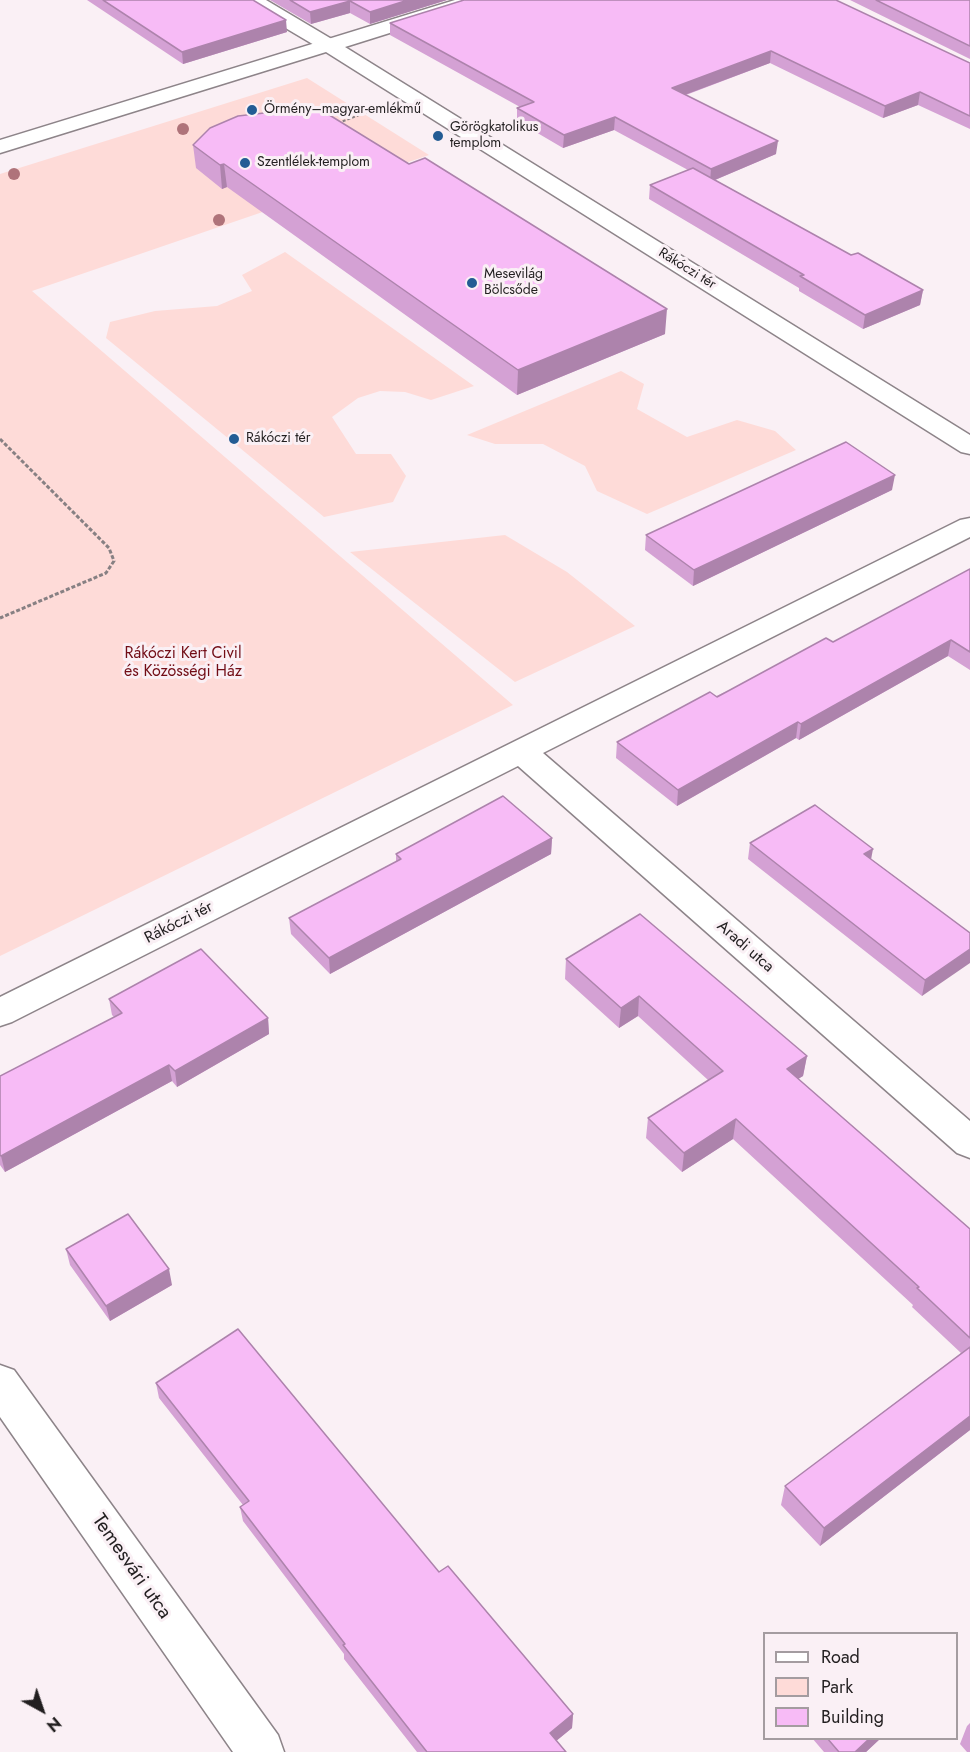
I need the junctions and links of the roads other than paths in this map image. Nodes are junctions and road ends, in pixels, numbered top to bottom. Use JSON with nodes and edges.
{"nodes":[{"id":1,"x":252,"y":0,"type":"edge"},
{"id":2,"x":475,"y":0,"type":"edge"},
{"id":3,"x":328,"y":45,"type":"junction"},
{"id":4,"x":0,"y":147,"type":"edge"},
{"id":5,"x":970,"y":447,"type":"edge"},
{"id":6,"x":970,"y":526,"type":"edge"},
{"id":7,"x":521,"y":751,"type":"junction"},
{"id":8,"x":0,"y":1013,"type":"edge"},
{"id":9,"x":970,"y":1143,"type":"edge"},
{"id":10,"x":0,"y":1383,"type":"edge"},
{"id":11,"x":261,"y":1752,"type":"edge"}],
"edges":[{"from":1,"to":3,"type":"street","name":"Rákóczi tér"},
{"from":2,"to":3,"type":"street"},
{"from":3,"to":4,"type":"street"},
{"from":3,"to":5,"type":"street","name":"Rákóczi tér"},
{"from":6,"to":7,"type":"street","name":"Rákóczi tér"},
{"from":7,"to":8,"type":"street","name":"Rákóczi tér"},
{"from":7,"to":9,"type":"street","name":"Aradi utca"},
{"from":10,"to":11,"type":"street","name":"Temesvári utca"}]}
